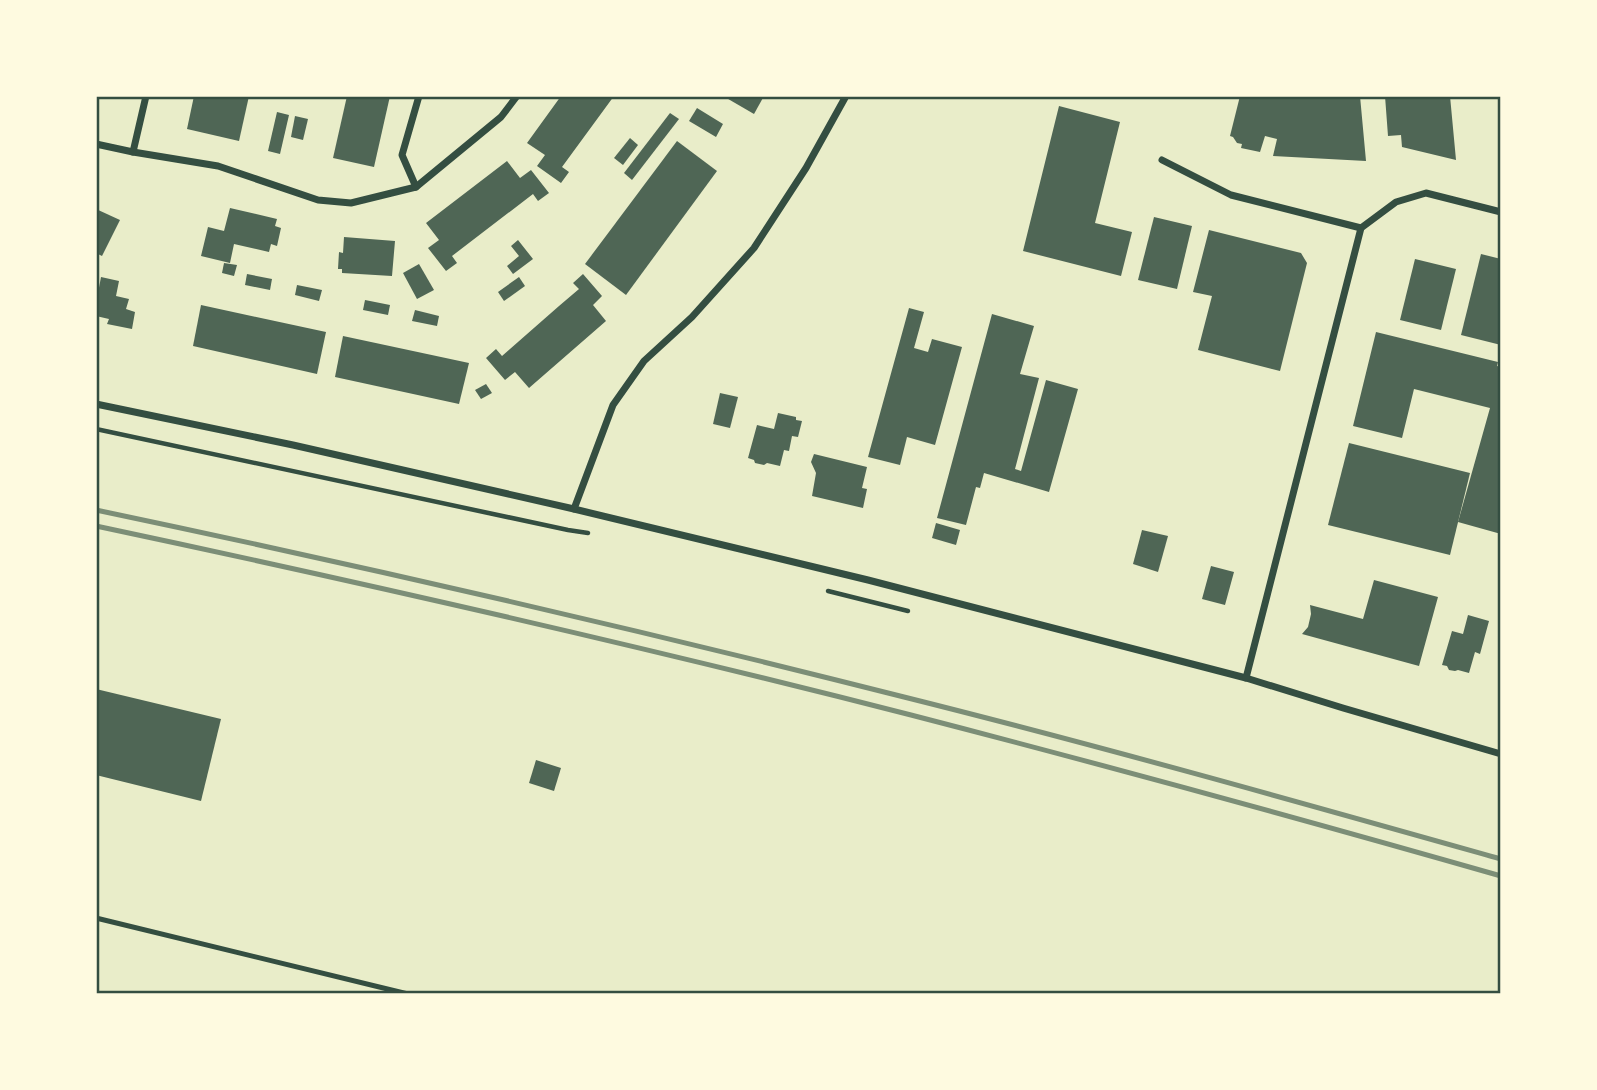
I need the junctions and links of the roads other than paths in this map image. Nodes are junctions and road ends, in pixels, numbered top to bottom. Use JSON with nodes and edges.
{"nodes":[{"id":1,"x":146,"y":96,"type":"edge"},
{"id":2,"x":419,"y":96,"type":"edge"},
{"id":3,"x":517,"y":96,"type":"edge"},
{"id":4,"x":846,"y":96,"type":"edge"},
{"id":5,"x":96,"y":144,"type":"edge"},
{"id":6,"x":133,"y":152,"type":"junction"},
{"id":7,"x":1162,"y":160,"type":"dead end"},
{"id":8,"x":416,"y":187,"type":"junction"},
{"id":9,"x":1501,"y":212,"type":"edge"},
{"id":10,"x":1361,"y":228,"type":"junction"},
{"id":11,"x":96,"y":404,"type":"edge"},
{"id":12,"x":575,"y":509,"type":"junction"},
{"id":13,"x":1246,"y":678,"type":"junction"},
{"id":14,"x":1501,"y":754,"type":"edge"},
{"id":15,"x":96,"y":918,"type":"edge"},
{"id":16,"x":408,"y":994,"type":"edge"}],
"edges":[{"from":1,"to":6,"type":"street"},
{"from":2,"to":8,"type":"street"},
{"from":3,"to":8,"type":"street"},
{"from":4,"to":12,"type":"street"},
{"from":5,"to":6,"type":"street"},
{"from":6,"to":8,"type":"street"},
{"from":7,"to":10,"type":"street"},
{"from":9,"to":10,"type":"street"},
{"from":10,"to":13,"type":"street"},
{"from":11,"to":12,"type":"street"},
{"from":12,"to":13,"type":"street"},
{"from":13,"to":14,"type":"street"},
{"from":15,"to":16,"type":"lane"}]}
